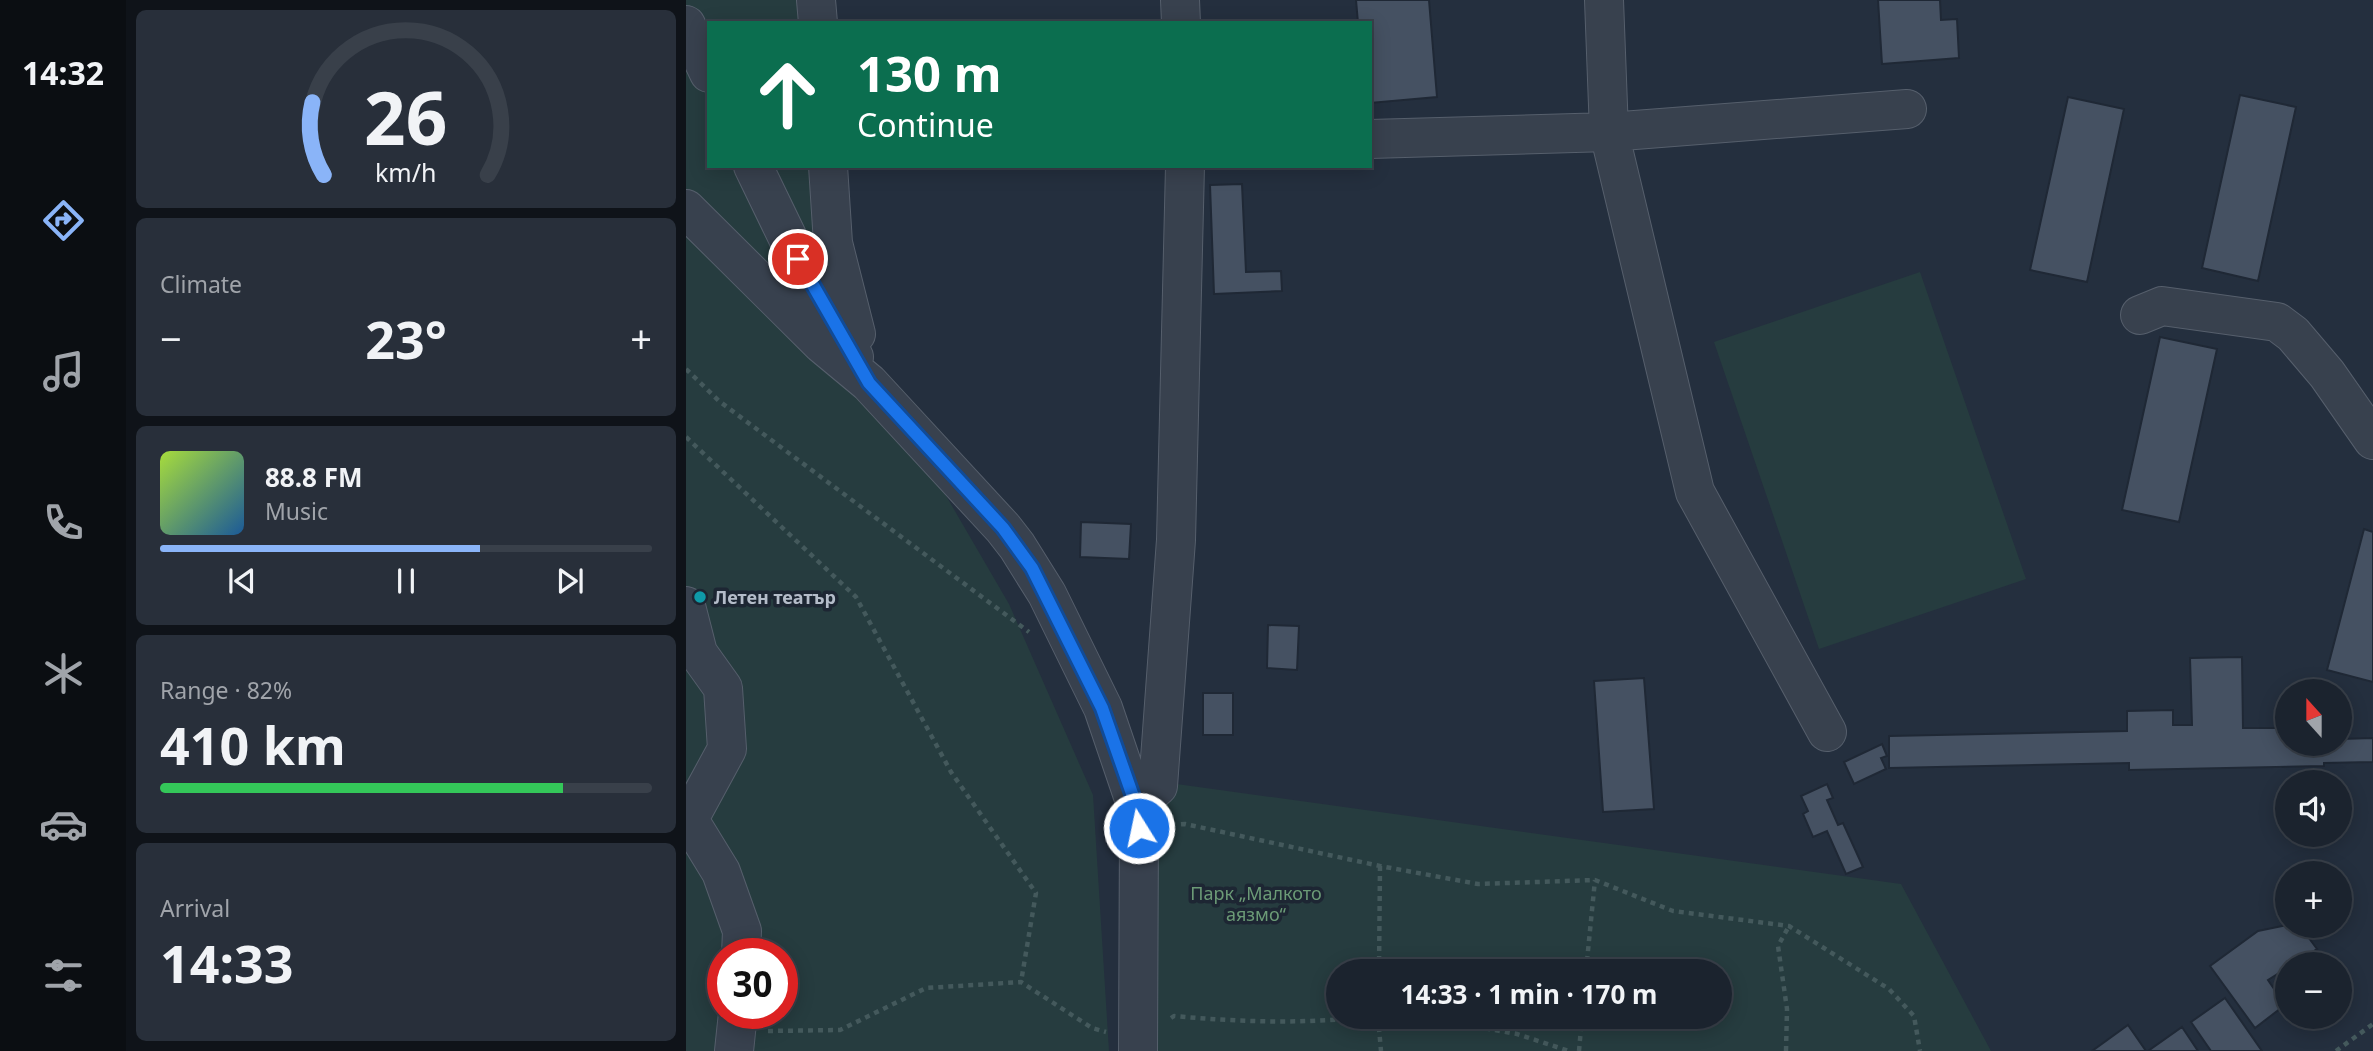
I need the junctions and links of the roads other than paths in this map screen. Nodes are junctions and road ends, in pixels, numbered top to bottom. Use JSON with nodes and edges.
{"nodes":[{"id":1,"x":816,"y":0,"type":"edge"},
{"id":2,"x":1180,"y":0,"type":"edge"},
{"id":3,"x":1604,"y":0,"type":"edge"},
{"id":4,"x":818,"y":21,"type":"edge"},
{"id":5,"x":1181,"y":21,"type":"edge"},
{"id":6,"x":686,"y":25,"type":"edge"},
{"id":7,"x":707,"y":69,"type":"edge"},
{"id":8,"x":1907,"y":109,"type":"dead end"},
{"id":9,"x":1609,"y":132,"type":"junction"},
{"id":10,"x":1372,"y":139,"type":"edge"},
{"id":11,"x":754,"y":168,"type":"edge"},
{"id":12,"x":828,"y":168,"type":"edge"},
{"id":13,"x":1185,"y":168,"type":"edge"},
{"id":14,"x":686,"y":209,"type":"edge"},
{"id":15,"x":2140,"y":315,"type":"dead end"},
{"id":16,"x":869,"y":383,"type":"junction"},
{"id":17,"x":2373,"y":440,"type":"edge"},
{"id":18,"x":686,"y":606,"type":"edge"},
{"id":19,"x":1827,"y":732,"type":"dead end"},
{"id":20,"x":1137,"y":816,"type":"junction"},
{"id":21,"x":688,"y":817,"type":"edge"},
{"id":22,"x":742,"y":938,"type":"edge"},
{"id":23,"x":1138,"y":1045,"type":"edge"}],
"edges":[{"from":1,"to":4,"type":"street"},
{"from":2,"to":5,"type":"street"},
{"from":3,"to":9,"type":"street"},
{"from":6,"to":7,"type":"street"},
{"from":8,"to":9,"type":"street"},
{"from":9,"to":10,"type":"street"},
{"from":9,"to":19,"type":"street"},
{"from":11,"to":16,"type":"street"},
{"from":12,"to":16,"type":"street"},
{"from":13,"to":20,"type":"street"},
{"from":14,"to":16,"type":"street"},
{"from":15,"to":17,"type":"street"},
{"from":16,"to":20,"type":"street"},
{"from":18,"to":21,"type":"street"},
{"from":20,"to":23,"type":"street"},
{"from":21,"to":22,"type":"street"}]}
